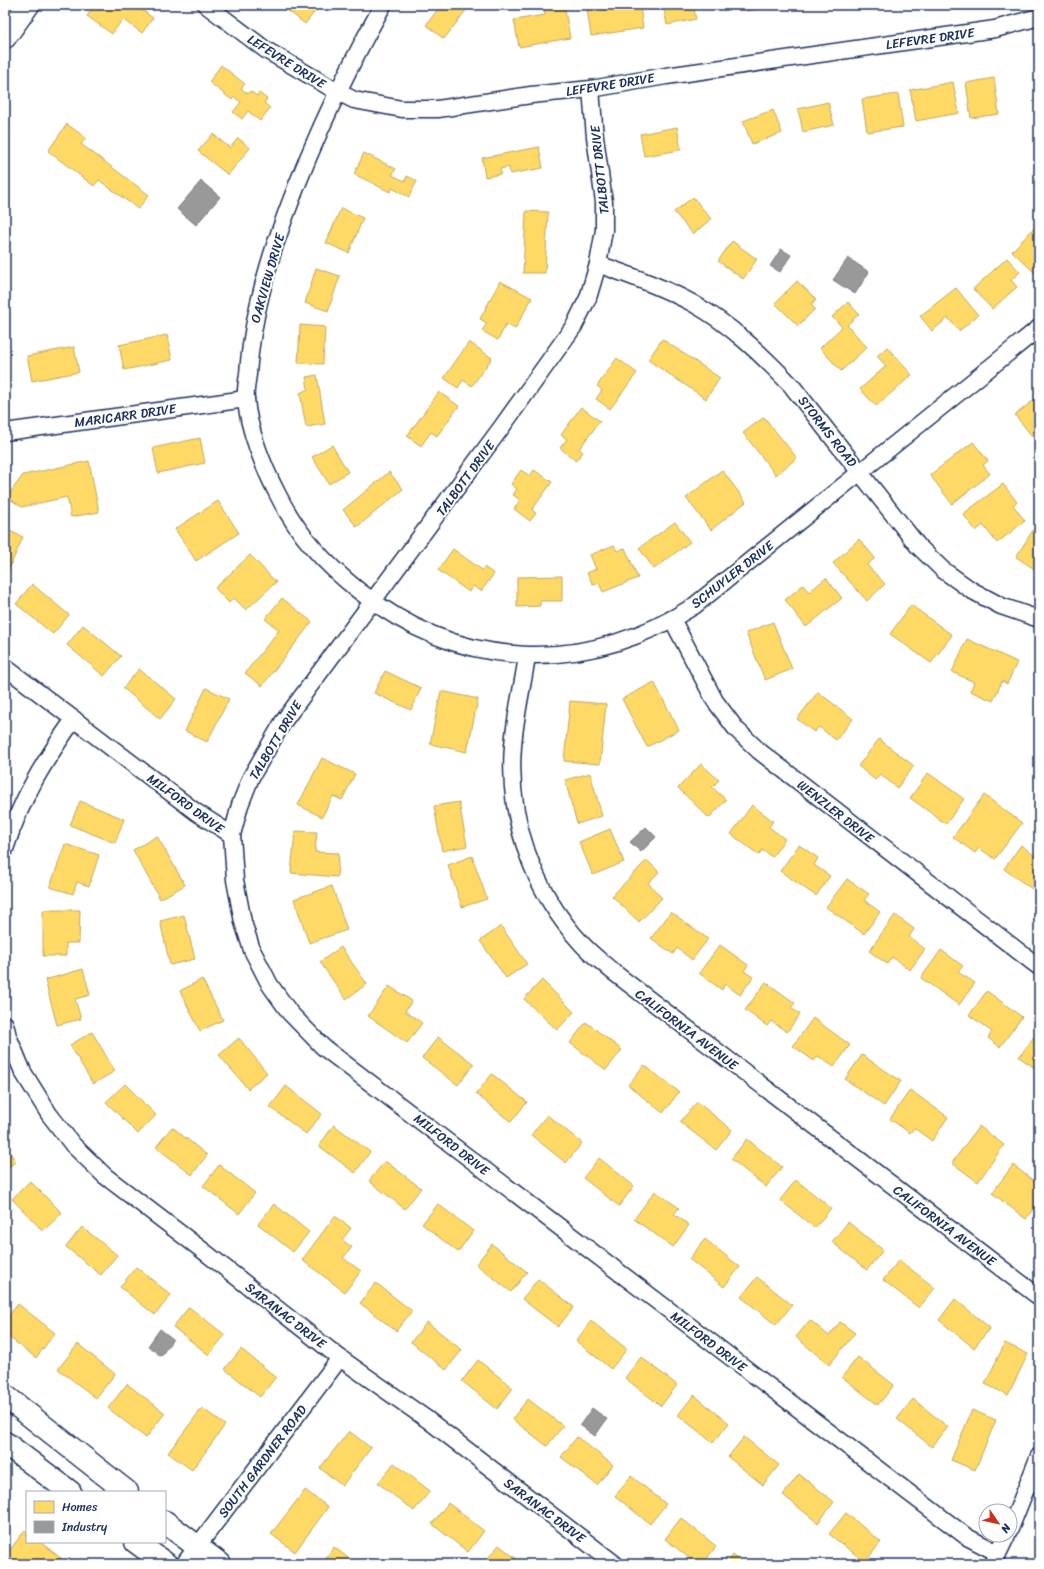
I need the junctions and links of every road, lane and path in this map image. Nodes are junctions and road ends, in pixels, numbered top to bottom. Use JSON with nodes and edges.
{"nodes":[{"id":1,"x":28,"y":5,"type":"edge"},
{"id":2,"x":206,"y":5,"type":"edge"},
{"id":3,"x":383,"y":5,"type":"edge"},
{"id":4,"x":1039,"y":17,"type":"edge"},
{"id":5,"x":5,"y":37,"type":"edge"},
{"id":6,"x":591,"y":89,"type":"junction"},
{"id":7,"x":338,"y":92,"type":"junction"},
{"id":8,"x":598,"y":264,"type":"junction"},
{"id":9,"x":1039,"y":328,"type":"edge"},
{"id":10,"x":246,"y":399,"type":"junction"},
{"id":11,"x":5,"y":432,"type":"edge"},
{"id":12,"x":860,"y":472,"type":"junction"},
{"id":13,"x":372,"y":601,"type":"junction"},
{"id":14,"x":672,"y":619,"type":"junction"},
{"id":15,"x":1039,"y":619,"type":"edge"},
{"id":16,"x":527,"y":656,"type":"junction"},
{"id":17,"x":5,"y":667,"type":"edge"},
{"id":18,"x":74,"y":719,"type":"junction"},
{"id":19,"x":232,"y":835,"type":"junction"},
{"id":20,"x":5,"y":849,"type":"edge"},
{"id":21,"x":1039,"y":967,"type":"edge"},
{"id":22,"x":5,"y":1024,"type":"edge"},
{"id":23,"x":1039,"y":1297,"type":"edge"},
{"id":24,"x":340,"y":1358,"type":"junction"},
{"id":25,"x":5,"y":1396,"type":"edge"},
{"id":26,"x":5,"y":1443,"type":"edge"},
{"id":27,"x":1039,"y":1456,"type":"edge"},
{"id":28,"x":69,"y":1491,"type":"edge"},
{"id":29,"x":126,"y":1491,"type":"edge"},
{"id":30,"x":1018,"y":1509,"type":"edge"},
{"id":31,"x":166,"y":1523,"type":"edge"},
{"id":32,"x":137,"y":1543,"type":"edge"},
{"id":33,"x":1003,"y":1543,"type":"edge"},
{"id":34,"x":197,"y":1547,"type":"junction"},
{"id":35,"x":995,"y":1559,"type":"edge"},
{"id":36,"x":166,"y":1564,"type":"edge"},
{"id":37,"x":184,"y":1564,"type":"edge"},
{"id":38,"x":220,"y":1564,"type":"edge"},
{"id":39,"x":615,"y":1564,"type":"edge"}],
"edges":[{"from":1,"to":5,"type":"street"},
{"from":2,"to":7,"type":"street","name":"LEFEVRE DRIVE"},
{"from":3,"to":7,"type":"street","name":"OAKVIEW DRIVE"},
{"from":4,"to":6,"type":"street","name":"LEFEVRE DRIVE"},
{"from":6,"to":7,"type":"street","name":"LEFEVRE DRIVE"},
{"from":6,"to":8,"type":"street","name":"TALBOTT DRIVE"},
{"from":7,"to":10,"type":"street","name":"OAKVIEW DRIVE"},
{"from":8,"to":12,"type":"street","name":"STORMS ROAD"},
{"from":8,"to":13,"type":"street","name":"TALBOTT DRIVE"},
{"from":9,"to":12,"type":"street","name":"SCHUYLER DRIVE"},
{"from":10,"to":11,"type":"street","name":"MARICARR DRIVE"},
{"from":10,"to":13,"type":"street","name":"OAKVIEW DRIVE"},
{"from":12,"to":14,"type":"street","name":"SCHUYLER DRIVE"},
{"from":12,"to":15,"type":"street","name":"STORMS ROAD"},
{"from":13,"to":16,"type":"street","name":"SCHUYLER DRIVE"},
{"from":13,"to":19,"type":"street","name":"TALBOTT DRIVE"},
{"from":14,"to":16,"type":"street","name":"SCHUYLER DRIVE"},
{"from":14,"to":21,"type":"street","name":"WENZLER DRIVE"},
{"from":16,"to":23,"type":"street","name":"CALIFORNIA AVENUE"},
{"from":17,"to":18,"type":"street","name":"MILFORD DRIVE"},
{"from":18,"to":19,"type":"street","name":"MILFORD DRIVE"},
{"from":18,"to":20,"type":"street"},
{"from":19,"to":35,"type":"street","name":"MILFORD DRIVE"},
{"from":22,"to":24,"type":"street","name":"SARANAC DRIVE"},
{"from":24,"to":34,"type":"street","name":"SOUTH GARDNER ROAD"},
{"from":24,"to":39,"type":"street","name":"SARANAC DRIVE"},
{"from":25,"to":29,"type":"street"},
{"from":26,"to":28,"type":"street"},
{"from":27,"to":30,"type":"street"},
{"from":31,"to":34,"type":"street"},
{"from":32,"to":36,"type":"street"},
{"from":33,"to":35,"type":"street"},
{"from":34,"to":37,"type":"street","name":"SOUTH GARDNER ROAD"},
{"from":34,"to":38,"type":"street"}]}
